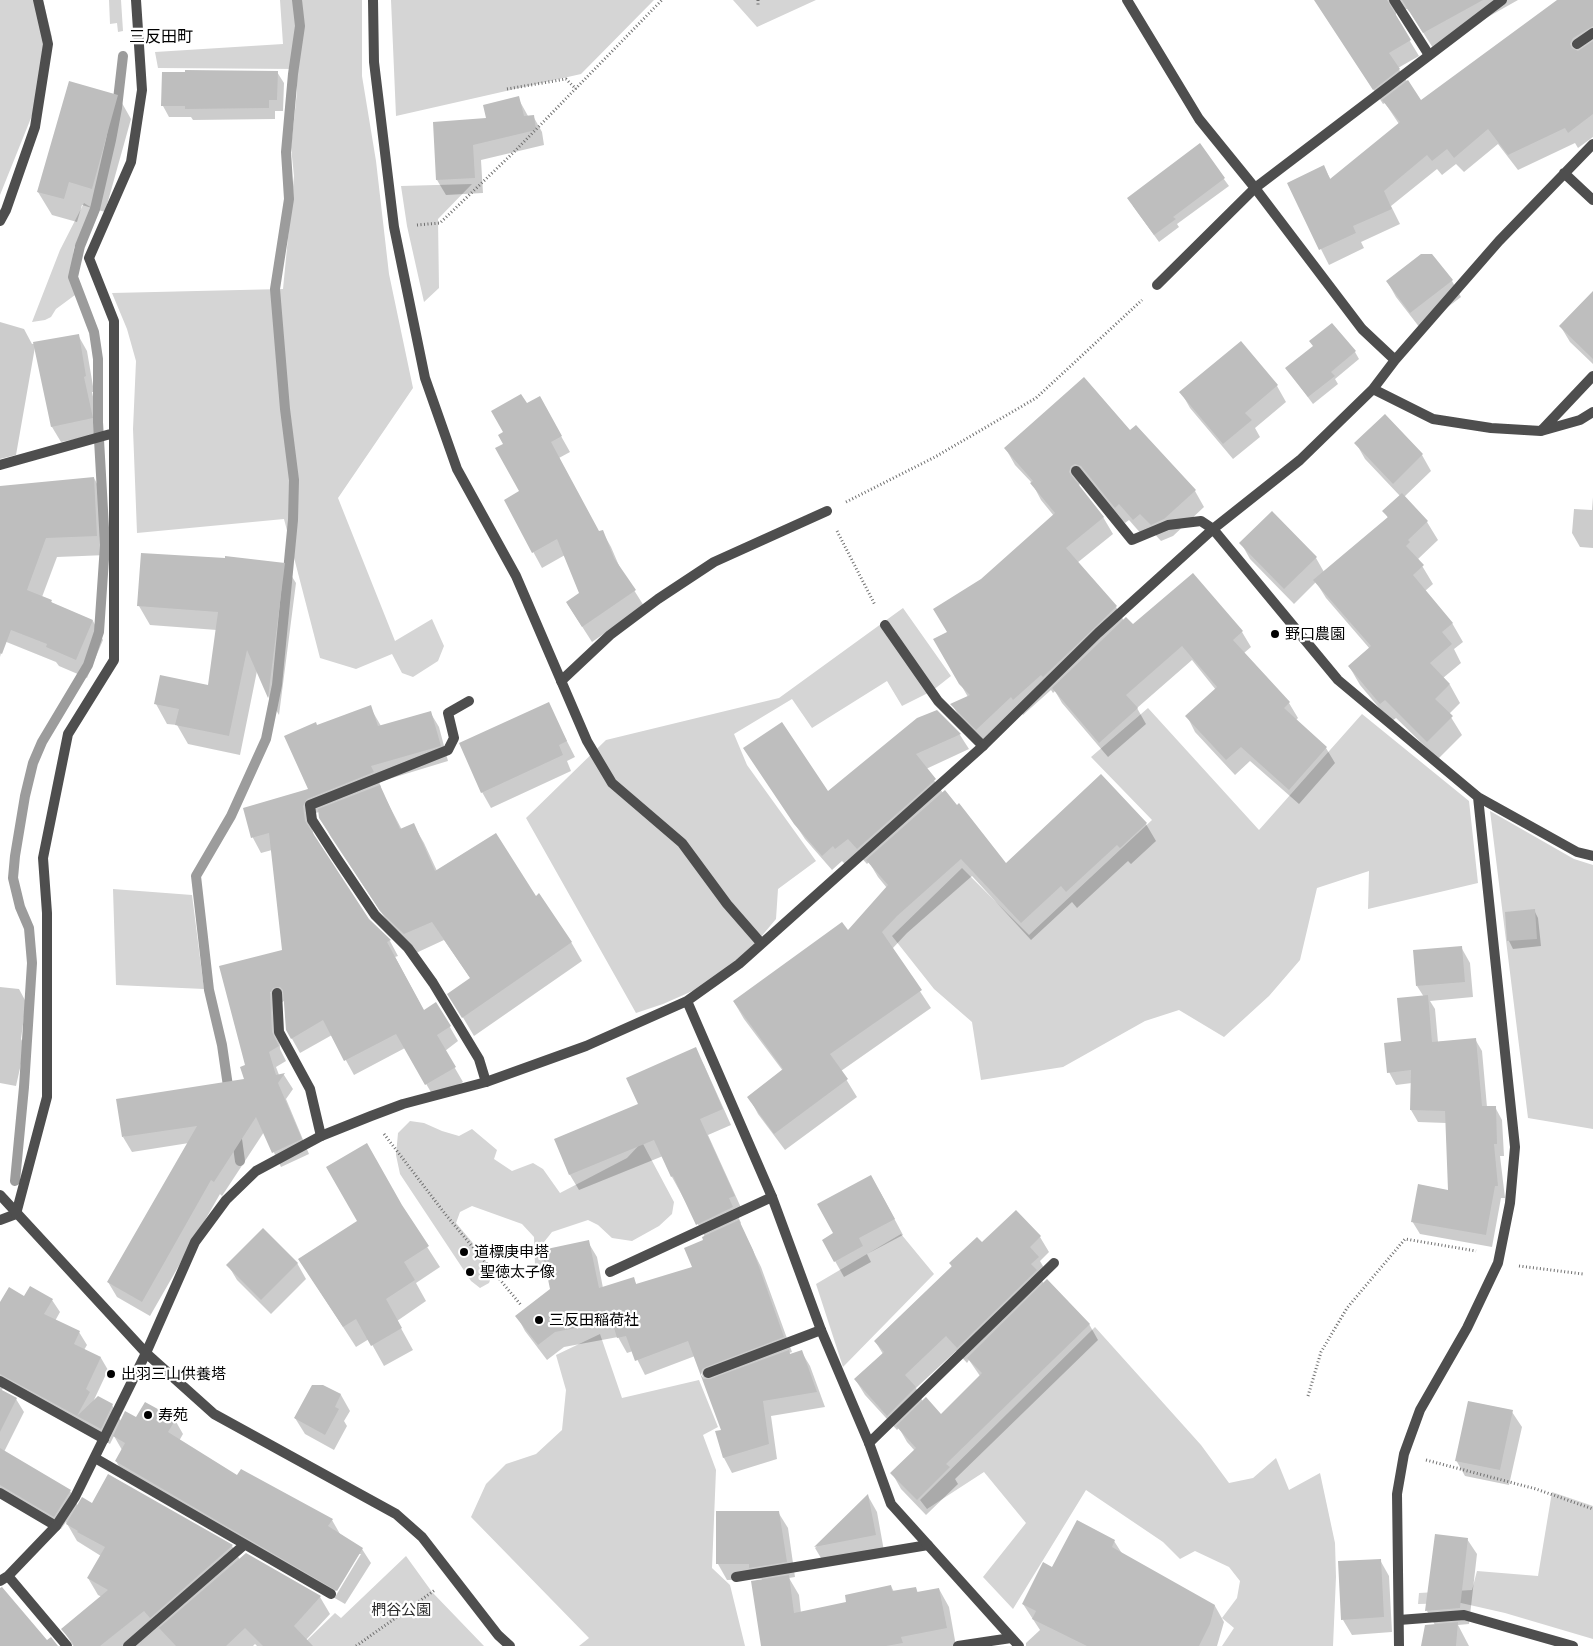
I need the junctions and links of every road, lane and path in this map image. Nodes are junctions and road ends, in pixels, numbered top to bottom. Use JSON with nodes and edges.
{"nodes":[{"id":1,"x":38,"y":0,"type":"edge"},
{"id":2,"x":136,"y":0,"type":"edge"},
{"id":3,"x":373,"y":0,"type":"edge"},
{"id":4,"x":662,"y":0,"type":"edge"},
{"id":5,"x":1127,"y":0,"type":"edge"},
{"id":6,"x":1394,"y":0,"type":"edge"},
{"id":7,"x":1502,"y":0,"type":"edge"},
{"id":8,"x":1593,"y":33,"type":"edge"},
{"id":9,"x":1577,"y":44,"type":"dead end"},
{"id":10,"x":1429,"y":55,"type":"junction"},
{"id":11,"x":506,"y":89,"type":"dead end"},
{"id":12,"x":576,"y":89,"type":"junction"},
{"id":13,"x":1593,"y":144,"type":"edge"},
{"id":14,"x":1564,"y":174,"type":"junction"},
{"id":15,"x":1255,"y":188,"type":"junction"},
{"id":16,"x":1593,"y":200,"type":"edge"},
{"id":17,"x":0,"y":221,"type":"edge"},
{"id":18,"x":394,"y":227,"type":"junction"},
{"id":19,"x":1157,"y":285,"type":"joint"},
{"id":20,"x":1395,"y":360,"type":"junction"},
{"id":21,"x":1593,"y":376,"type":"edge"},
{"id":22,"x":1373,"y":389,"type":"junction"},
{"id":23,"x":1593,"y":412,"type":"edge"},
{"id":24,"x":1541,"y":431,"type":"junction"},
{"id":25,"x":114,"y":433,"type":"junction"},
{"id":26,"x":0,"y":465,"type":"edge"},
{"id":27,"x":1076,"y":471,"type":"dead end"},
{"id":28,"x":827,"y":511,"type":"junction"},
{"id":29,"x":1213,"y":529,"type":"junction"},
{"id":30,"x":885,"y":625,"type":"joint"},
{"id":31,"x":561,"y":681,"type":"junction"},
{"id":32,"x":469,"y":700,"type":"dead end"},
{"id":33,"x":983,"y":746,"type":"junction"},
{"id":34,"x":1478,"y":797,"type":"junction"},
{"id":35,"x":1593,"y":856,"type":"edge"},
{"id":36,"x":761,"y":943,"type":"junction"},
{"id":37,"x":277,"y":993,"type":"dead end"},
{"id":38,"x":687,"y":1001,"type":"junction"},
{"id":39,"x":486,"y":1082,"type":"junction"},
{"id":40,"x":321,"y":1136,"type":"junction"},
{"id":41,"x":390,"y":1141,"type":"dead end"},
{"id":42,"x":0,"y":1195,"type":"edge"},
{"id":43,"x":772,"y":1197,"type":"junction"},
{"id":44,"x":16,"y":1214,"type":"junction"},
{"id":45,"x":0,"y":1220,"type":"edge"},
{"id":46,"x":1054,"y":1263,"type":"dead end"},
{"id":47,"x":1498,"y":1263,"type":"junction"},
{"id":48,"x":610,"y":1272,"type":"dead end"},
{"id":49,"x":1583,"y":1274,"type":"dead end"},
{"id":50,"x":521,"y":1305,"type":"dead end"},
{"id":51,"x":821,"y":1330,"type":"junction"},
{"id":52,"x":146,"y":1353,"type":"junction"},
{"id":53,"x":708,"y":1373,"type":"dead end"},
{"id":54,"x":0,"y":1381,"type":"edge"},
{"id":55,"x":1308,"y":1396,"type":"dead end"},
{"id":56,"x":104,"y":1439,"type":"junction"},
{"id":57,"x":869,"y":1443,"type":"junction"},
{"id":58,"x":1404,"y":1454,"type":"junction"},
{"id":59,"x":95,"y":1458,"type":"junction"},
{"id":60,"x":0,"y":1494,"type":"edge"},
{"id":61,"x":1593,"y":1509,"type":"edge"},
{"id":62,"x":56,"y":1526,"type":"junction"},
{"id":63,"x":244,"y":1544,"type":"junction"},
{"id":64,"x":928,"y":1544,"type":"junction"},
{"id":65,"x":452,"y":1576,"type":"junction"},
{"id":66,"x":736,"y":1577,"type":"dead end"},
{"id":67,"x":4,"y":1578,"type":"edge"},
{"id":68,"x":330,"y":1594,"type":"dead end"},
{"id":69,"x":1399,"y":1620,"type":"junction"},
{"id":70,"x":1011,"y":1638,"type":"junction"},
{"id":71,"x":68,"y":1646,"type":"edge"},
{"id":72,"x":128,"y":1646,"type":"edge"},
{"id":73,"x":356,"y":1646,"type":"edge"},
{"id":74,"x":510,"y":1646,"type":"edge"},
{"id":75,"x":958,"y":1646,"type":"edge"},
{"id":76,"x":1019,"y":1646,"type":"edge"},
{"id":77,"x":1399,"y":1646,"type":"edge"},
{"id":78,"x":1573,"y":1646,"type":"edge"}],
"edges":[{"from":1,"to":17,"type":"street"},
{"from":2,"to":25,"type":"street"},
{"from":3,"to":18,"type":"street"},
{"from":4,"to":12,"type":"path"},
{"from":5,"to":15,"type":"street"},
{"from":6,"to":10,"type":"street"},
{"from":7,"to":10,"type":"street"},
{"from":8,"to":9,"type":"street"},
{"from":10,"to":15,"type":"street"},
{"from":11,"to":12,"type":"path"},
{"from":12,"to":18,"type":"path"},
{"from":13,"to":14,"type":"street"},
{"from":14,"to":16,"type":"street"},
{"from":14,"to":20,"type":"street"},
{"from":15,"to":19,"type":"street"},
{"from":15,"to":20,"type":"street"},
{"from":18,"to":31,"type":"street"},
{"from":19,"to":28,"type":"path"},
{"from":20,"to":22,"type":"street"},
{"from":21,"to":24,"type":"street"},
{"from":22,"to":24,"type":"street"},
{"from":22,"to":29,"type":"street"},
{"from":23,"to":24,"type":"street"},
{"from":25,"to":26,"type":"street"},
{"from":25,"to":44,"type":"street"},
{"from":27,"to":29,"type":"street"},
{"from":28,"to":30,"type":"path"},
{"from":28,"to":31,"type":"street"},
{"from":29,"to":33,"type":"street"},
{"from":29,"to":34,"type":"street"},
{"from":30,"to":33,"type":"street"},
{"from":31,"to":36,"type":"street"},
{"from":32,"to":39,"type":"street"},
{"from":33,"to":36,"type":"street"},
{"from":34,"to":35,"type":"street"},
{"from":34,"to":47,"type":"street"},
{"from":36,"to":38,"type":"street"},
{"from":37,"to":40,"type":"street"},
{"from":38,"to":39,"type":"street"},
{"from":38,"to":43,"type":"street"},
{"from":39,"to":40,"type":"street"},
{"from":40,"to":52,"type":"street"},
{"from":41,"to":50,"type":"path"},
{"from":42,"to":44,"type":"street"},
{"from":43,"to":48,"type":"street"},
{"from":43,"to":51,"type":"street"},
{"from":44,"to":45,"type":"street"},
{"from":44,"to":52,"type":"street"},
{"from":46,"to":57,"type":"street"},
{"from":47,"to":49,"type":"path"},
{"from":47,"to":55,"type":"path"},
{"from":47,"to":58,"type":"street"},
{"from":51,"to":53,"type":"street"},
{"from":51,"to":57,"type":"street"},
{"from":52,"to":56,"type":"street"},
{"from":52,"to":65,"type":"street"},
{"from":54,"to":56,"type":"street"},
{"from":56,"to":59,"type":"street"},
{"from":57,"to":64,"type":"street"},
{"from":58,"to":61,"type":"path"},
{"from":58,"to":69,"type":"street"},
{"from":59,"to":62,"type":"street"},
{"from":59,"to":63,"type":"street"},
{"from":60,"to":62,"type":"street"},
{"from":62,"to":67,"type":"street"},
{"from":63,"to":68,"type":"street"},
{"from":63,"to":72,"type":"street"},
{"from":64,"to":66,"type":"street"},
{"from":64,"to":70,"type":"street"},
{"from":65,"to":73,"type":"path"},
{"from":65,"to":74,"type":"street"},
{"from":67,"to":71,"type":"street"},
{"from":69,"to":77,"type":"street"},
{"from":69,"to":78,"type":"street"},
{"from":70,"to":75,"type":"street"},
{"from":70,"to":76,"type":"street"}]}
